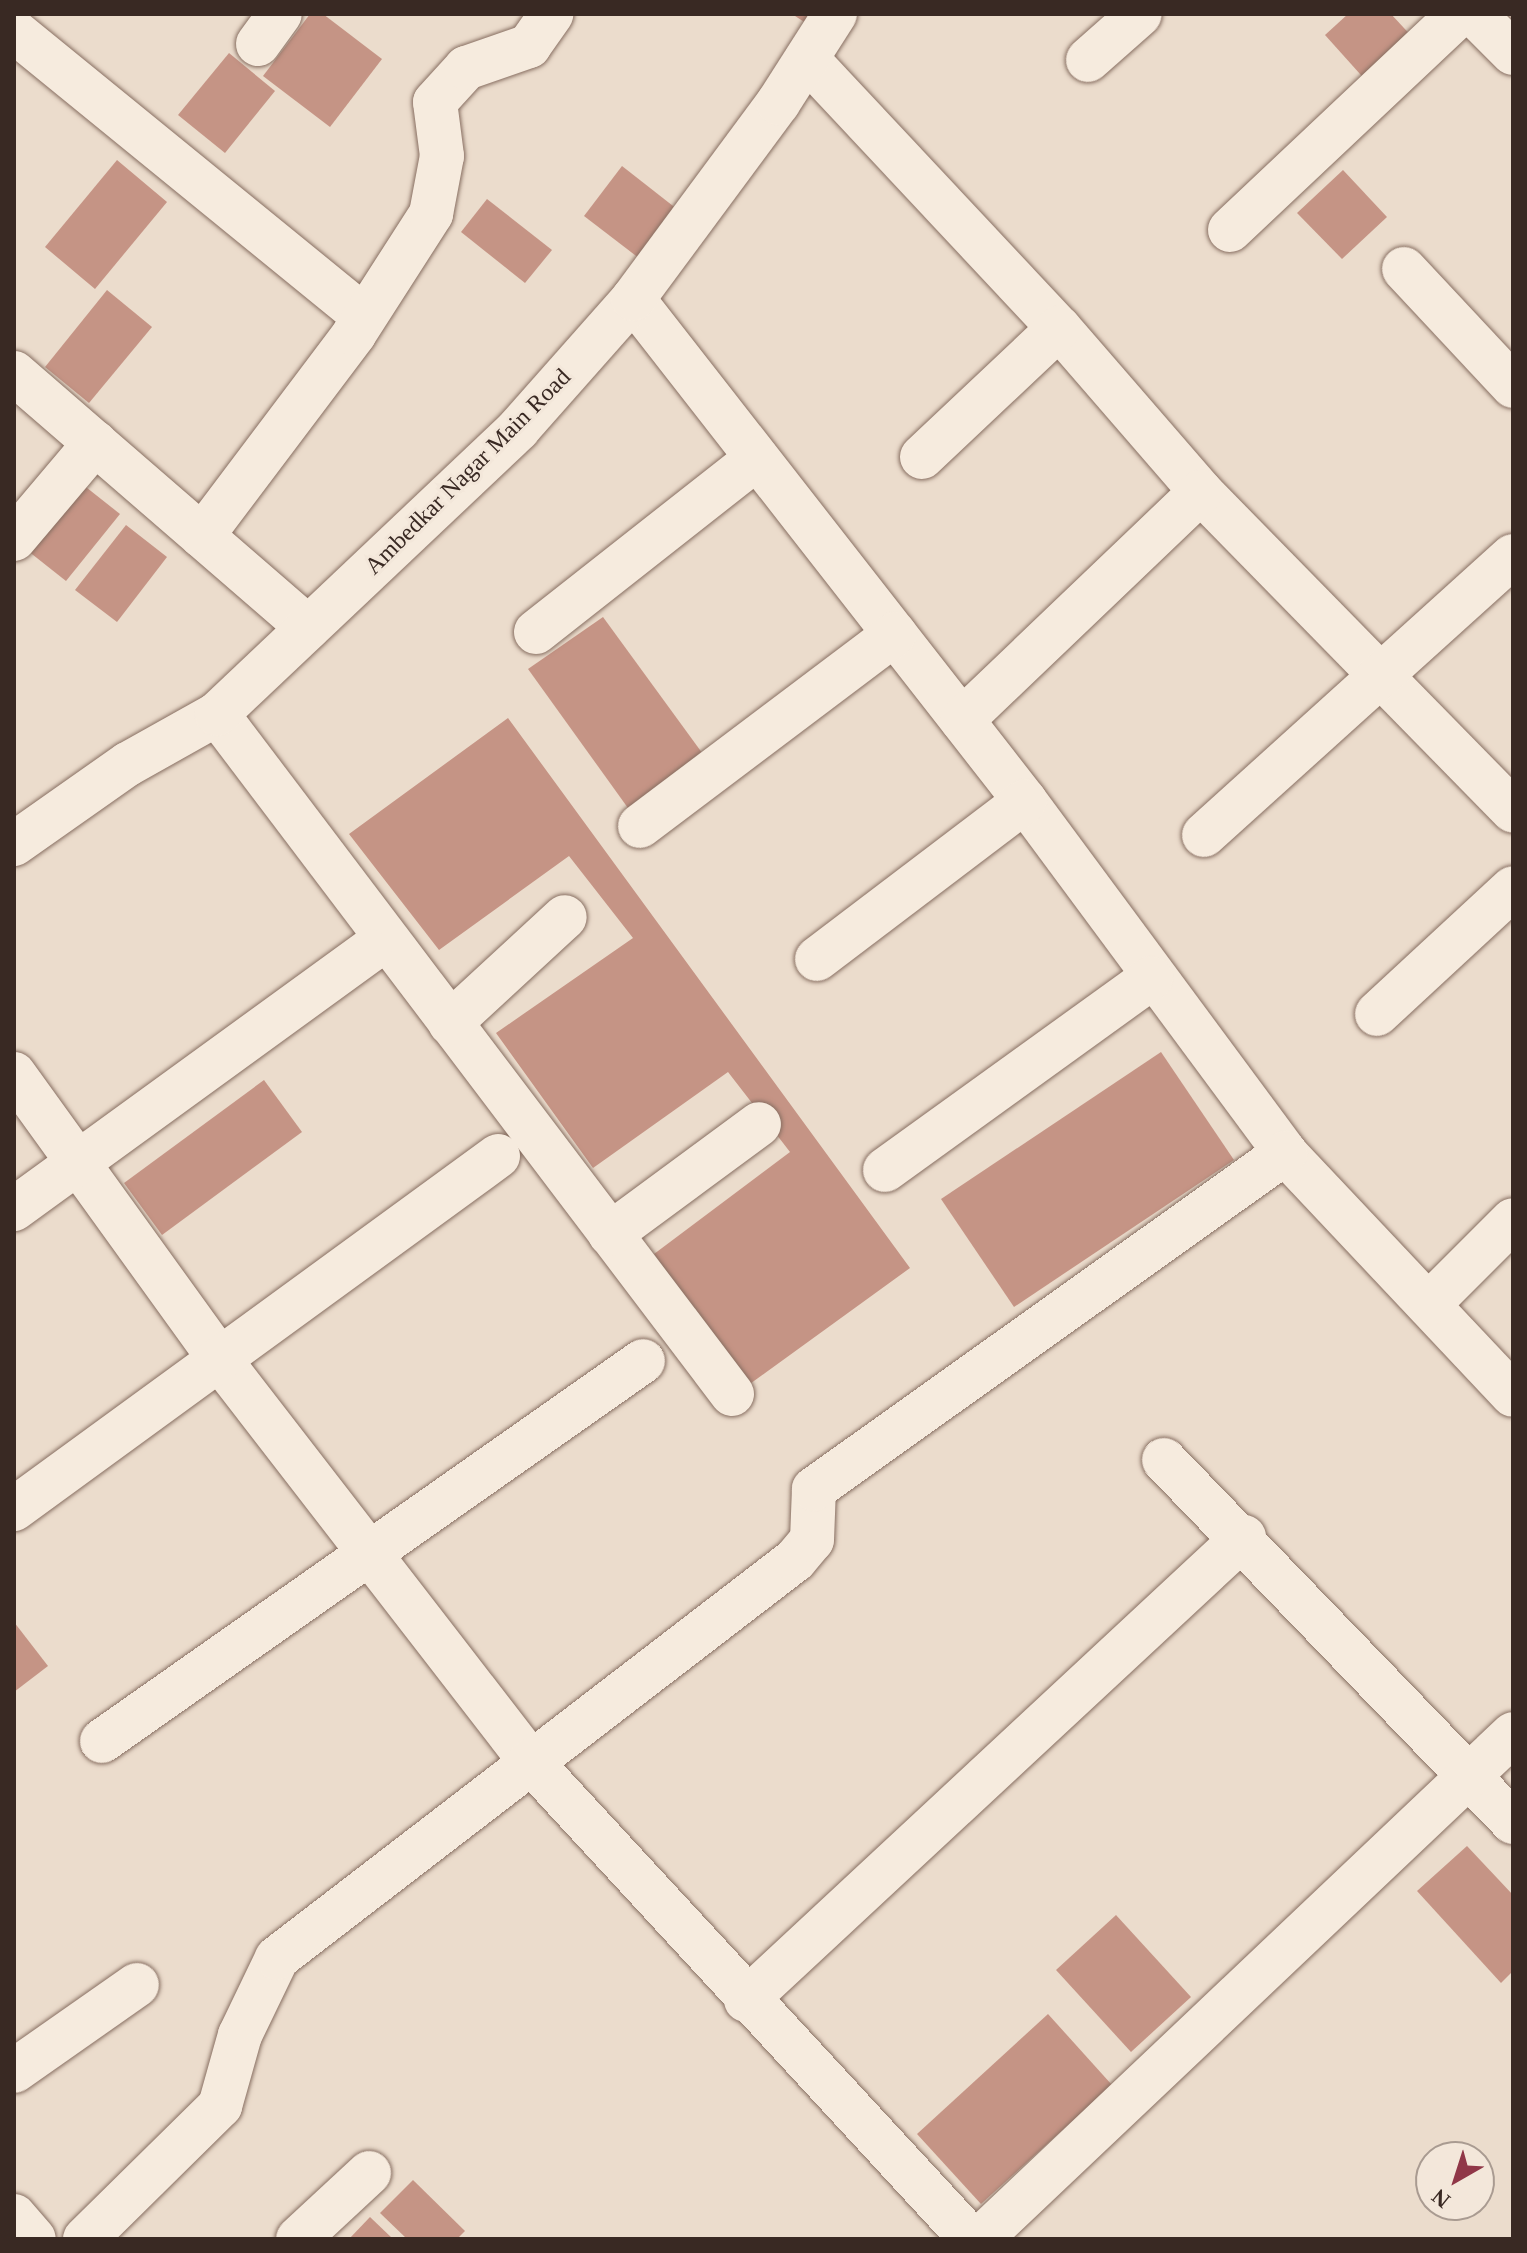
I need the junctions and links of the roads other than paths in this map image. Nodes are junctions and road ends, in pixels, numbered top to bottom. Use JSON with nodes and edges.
{"nodes":[{"id":1,"x":551,"y":14,"type":"edge"},
{"id":2,"x":835,"y":14,"type":"edge"},
{"id":3,"x":1140,"y":14,"type":"edge"},
{"id":4,"x":1459,"y":14,"type":"edge"},
{"id":5,"x":1474,"y":14,"type":"edge"},
{"id":6,"x":14,"y":31,"type":"edge"},
{"id":7,"x":1513,"y":53,"type":"edge"},
{"id":8,"x":807,"y":59,"type":"junction"},
{"id":9,"x":1088,"y":60,"type":"dead end"},
{"id":10,"x":1230,"y":230,"type":"dead end"},
{"id":11,"x":1404,"y":269,"type":"dead end"},
{"id":12,"x":633,"y":299,"type":"junction"},
{"id":13,"x":364,"y":316,"type":"junction"},
{"id":14,"x":1059,"y":328,"type":"junction"},
{"id":15,"x":14,"y":373,"type":"edge"},
{"id":16,"x":1513,"y":386,"type":"edge"},
{"id":17,"x":95,"y":443,"type":"junction"},
{"id":18,"x":922,"y":457,"type":"dead end"},
{"id":19,"x":757,"y":458,"type":"junction"},
{"id":20,"x":1201,"y":492,"type":"junction"},
{"id":21,"x":202,"y":536,"type":"junction"},
{"id":22,"x":14,"y":539,"type":"edge"},
{"id":23,"x":1513,"y":556,"type":"edge"},
{"id":24,"x":308,"y":628,"type":"junction"},
{"id":25,"x":536,"y":632,"type":"dead end"},
{"id":26,"x":895,"y":634,"type":"junction"},
{"id":27,"x":1380,"y":676,"type":"junction"},
{"id":28,"x":217,"y":714,"type":"junction"},
{"id":29,"x":962,"y":720,"type":"junction"},
{"id":30,"x":1025,"y":801,"type":"junction"},
{"id":31,"x":1513,"y":811,"type":"edge"},
{"id":32,"x":640,"y":826,"type":"dead end"},
{"id":33,"x":1204,"y":835,"type":"dead end"},
{"id":34,"x":14,"y":844,"type":"edge"},
{"id":35,"x":1513,"y":888,"type":"edge"},
{"id":36,"x":565,"y":917,"type":"dead end"},
{"id":37,"x":369,"y":951,"type":"dead end"},
{"id":38,"x":817,"y":959,"type":"dead end"},
{"id":39,"x":1151,"y":978,"type":"junction"},
{"id":40,"x":1377,"y":1014,"type":"dead end"},
{"id":41,"x":450,"y":1023,"type":"junction"},
{"id":42,"x":14,"y":1074,"type":"edge"},
{"id":43,"x":759,"y":1124,"type":"dead end"},
{"id":44,"x":1285,"y":1153,"type":"junction"},
{"id":45,"x":498,"y":1156,"type":"dead end"},
{"id":46,"x":77,"y":1160,"type":"junction"},
{"id":47,"x":885,"y":1170,"type":"dead end"},
{"id":48,"x":14,"y":1209,"type":"edge"},
{"id":49,"x":1513,"y":1220,"type":"edge"},
{"id":50,"x":610,"y":1234,"type":"junction"},
{"id":51,"x":1430,"y":1303,"type":"junction"},
{"id":52,"x":220,"y":1360,"type":"junction"},
{"id":53,"x":643,"y":1361,"type":"dead end"},
{"id":54,"x":732,"y":1394,"type":"dead end"},
{"id":55,"x":1513,"y":1395,"type":"edge"},
{"id":56,"x":1164,"y":1460,"type":"dead end"},
{"id":57,"x":14,"y":1509,"type":"edge"},
{"id":58,"x":1244,"y":1537,"type":"junction"},
{"id":59,"x":373,"y":1553,"type":"junction"},
{"id":60,"x":1513,"y":1734,"type":"edge"},
{"id":61,"x":102,"y":1741,"type":"dead end"},
{"id":62,"x":530,"y":1761,"type":"junction"},
{"id":63,"x":1470,"y":1775,"type":"junction"},
{"id":64,"x":1513,"y":1822,"type":"edge"},
{"id":65,"x":137,"y":1985,"type":"dead end"},
{"id":66,"x":746,"y":2000,"type":"junction"},
{"id":67,"x":14,"y":2071,"type":"edge"},
{"id":68,"x":369,"y":2173,"type":"dead end"},
{"id":69,"x":14,"y":2216,"type":"edge"},
{"id":70,"x":34,"y":2239,"type":"edge"},
{"id":71,"x":85,"y":2239,"type":"edge"},
{"id":72,"x":298,"y":2239,"type":"edge"},
{"id":73,"x":971,"y":2239,"type":"edge"},
{"id":74,"x":980,"y":2239,"type":"edge"}],
"edges":[{"from":1,"to":13,"type":"street"},
{"from":2,"to":8,"type":"street","name":"Ambedkar Nagar Main Road"},
{"from":3,"to":9,"type":"street"},
{"from":4,"to":10,"type":"street"},
{"from":5,"to":7,"type":"street"},
{"from":6,"to":13,"type":"street"},
{"from":8,"to":12,"type":"street","name":"Ambedkar Nagar Main Road"},
{"from":8,"to":14,"type":"street"},
{"from":11,"to":16,"type":"street"},
{"from":12,"to":19,"type":"street"},
{"from":12,"to":24,"type":"street","name":"Ambedkar Nagar Main Road"},
{"from":13,"to":21,"type":"street"},
{"from":14,"to":18,"type":"street"},
{"from":14,"to":20,"type":"street"},
{"from":15,"to":17,"type":"street"},
{"from":17,"to":21,"type":"street"},
{"from":17,"to":22,"type":"street"},
{"from":19,"to":25,"type":"street"},
{"from":19,"to":26,"type":"street"},
{"from":20,"to":27,"type":"street"},
{"from":20,"to":29,"type":"street"},
{"from":21,"to":24,"type":"street"},
{"from":23,"to":27,"type":"street"},
{"from":24,"to":28,"type":"street","name":"Ambedkar Nagar Main Road"},
{"from":26,"to":29,"type":"street"},
{"from":26,"to":32,"type":"street"},
{"from":27,"to":31,"type":"street"},
{"from":27,"to":33,"type":"street"},
{"from":28,"to":34,"type":"street","name":"Ambedkar Nagar Main Road"},
{"from":28,"to":41,"type":"street"},
{"from":29,"to":30,"type":"street"},
{"from":30,"to":38,"type":"street"},
{"from":30,"to":39,"type":"street"},
{"from":35,"to":40,"type":"street"},
{"from":36,"to":41,"type":"street"},
{"from":37,"to":46,"type":"street"},
{"from":39,"to":44,"type":"street"},
{"from":39,"to":47,"type":"street"},
{"from":41,"to":50,"type":"street"},
{"from":42,"to":46,"type":"street"},
{"from":43,"to":50,"type":"street"},
{"from":44,"to":51,"type":"street"},
{"from":44,"to":62,"type":"street"},
{"from":45,"to":52,"type":"street"},
{"from":46,"to":48,"type":"street"},
{"from":46,"to":52,"type":"street"},
{"from":49,"to":51,"type":"street"},
{"from":50,"to":54,"type":"street"},
{"from":51,"to":55,"type":"street"},
{"from":52,"to":57,"type":"street"},
{"from":52,"to":59,"type":"street"},
{"from":53,"to":59,"type":"street"},
{"from":56,"to":58,"type":"street"},
{"from":58,"to":63,"type":"street"},
{"from":58,"to":66,"type":"street"},
{"from":59,"to":61,"type":"street"},
{"from":59,"to":62,"type":"street"},
{"from":60,"to":63,"type":"street"},
{"from":62,"to":66,"type":"street"},
{"from":62,"to":71,"type":"street"},
{"from":63,"to":64,"type":"street"},
{"from":63,"to":74,"type":"street"},
{"from":65,"to":67,"type":"street"},
{"from":66,"to":73,"type":"street"},
{"from":68,"to":72,"type":"street"},
{"from":69,"to":70,"type":"street"}]}
